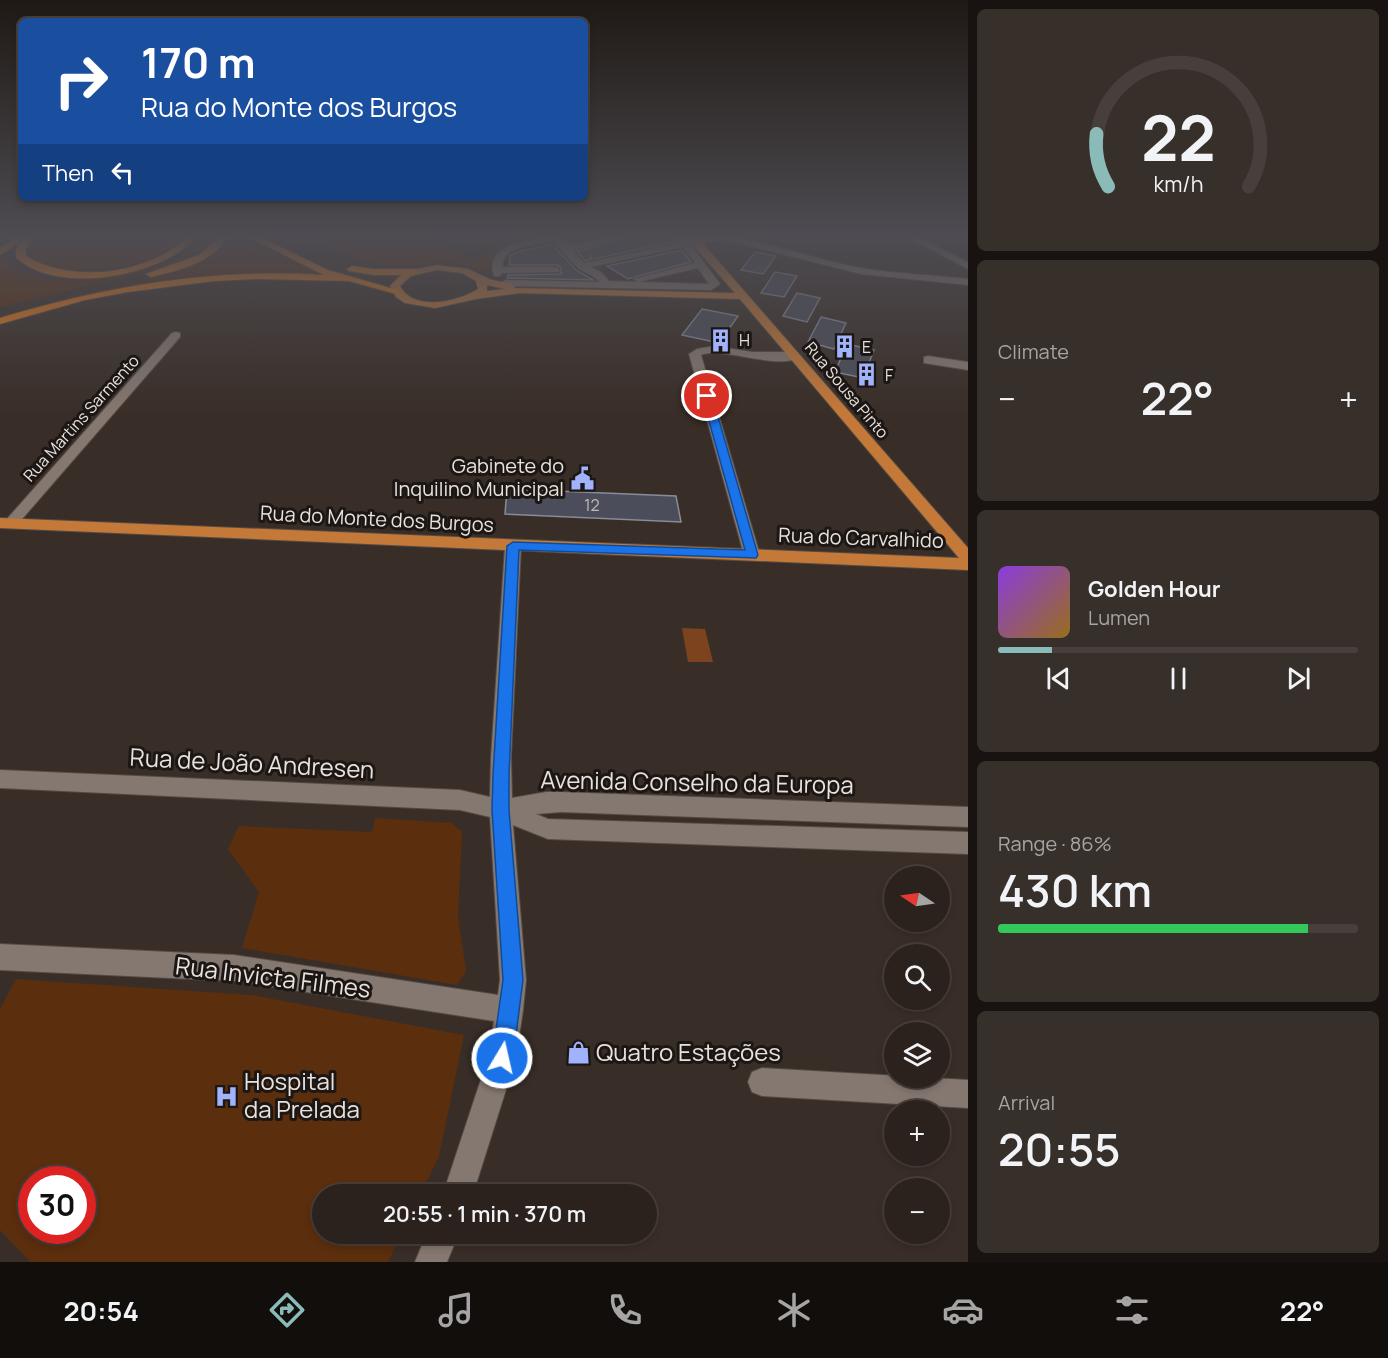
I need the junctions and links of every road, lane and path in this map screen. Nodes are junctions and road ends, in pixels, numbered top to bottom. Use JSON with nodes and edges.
{"nodes":[{"id":1,"x":57,"y":296,"type":"edge"},
{"id":2,"x":88,"y":296,"type":"edge"},
{"id":3,"x":404,"y":296,"type":"edge"},
{"id":4,"x":477,"y":296,"type":"edge"},
{"id":5,"x":738,"y":296,"type":"edge"},
{"id":6,"x":742,"y":296,"type":"joint"},
{"id":7,"x":0,"y":312,"type":"edge"},
{"id":8,"x":0,"y":321,"type":"edge"},
{"id":9,"x":176,"y":335,"type":"dead end"},
{"id":10,"x":795,"y":356,"type":"junction"},
{"id":11,"x":928,"y":360,"type":"dead end"},
{"id":12,"x":968,"y":366,"type":"edge"},
{"id":13,"x":5,"y":523,"type":"edge"},
{"id":14,"x":513,"y":546,"type":"junction"},
{"id":15,"x":752,"y":555,"type":"junction"},
{"id":16,"x":968,"y":558,"type":"edge"},
{"id":17,"x":968,"y":564,"type":"edge"},
{"id":18,"x":0,"y":779,"type":"edge"},
{"id":19,"x":501,"y":810,"type":"junction"},
{"id":20,"x":968,"y":817,"type":"edge"},
{"id":21,"x":968,"y":843,"type":"edge"},
{"id":22,"x":0,"y":957,"type":"edge"},
{"id":23,"x":510,"y":1010,"type":"junction"},
{"id":24,"x":762,"y":1082,"type":"dead end"},
{"id":25,"x":968,"y":1094,"type":"edge"},
{"id":26,"x":461,"y":1184,"type":"edge"},
{"id":27,"x":438,"y":1244,"type":"edge"},
{"id":28,"x":431,"y":1262,"type":"edge"}],
"edges":[{"from":1,"to":7,"type":"highway"},
{"from":2,"to":8,"type":"highway"},
{"from":3,"to":4,"type":"main road"},
{"from":5,"to":6,"type":"main road"},
{"from":6,"to":10,"type":"main road","name":"Rua Sousa Pinto"},
{"from":9,"to":13,"type":"street","name":"Rua Martins Sarmento"},
{"from":10,"to":15,"type":"street"},
{"from":10,"to":16,"type":"main road","name":"Rua Sousa Pinto"},
{"from":11,"to":12,"type":"street"},
{"from":13,"to":14,"type":"main road","name":"Rua do Monte dos Burgos"},
{"from":14,"to":15,"type":"main road","name":"Rua do Monte dos Burgos"},
{"from":14,"to":19,"type":"street"},
{"from":15,"to":17,"type":"main road","name":"Rua do Carvalhido"},
{"from":18,"to":19,"type":"street","name":"Rua de João Andresen"},
{"from":19,"to":20,"type":"street","name":"Avenida Conselho da Europa"},
{"from":19,"to":21,"type":"street"},
{"from":19,"to":23,"type":"street"},
{"from":22,"to":23,"type":"street","name":"Rua Invicta Filmes"},
{"from":23,"to":26,"type":"street"},
{"from":24,"to":25,"type":"street"},
{"from":27,"to":28,"type":"street"}]}
